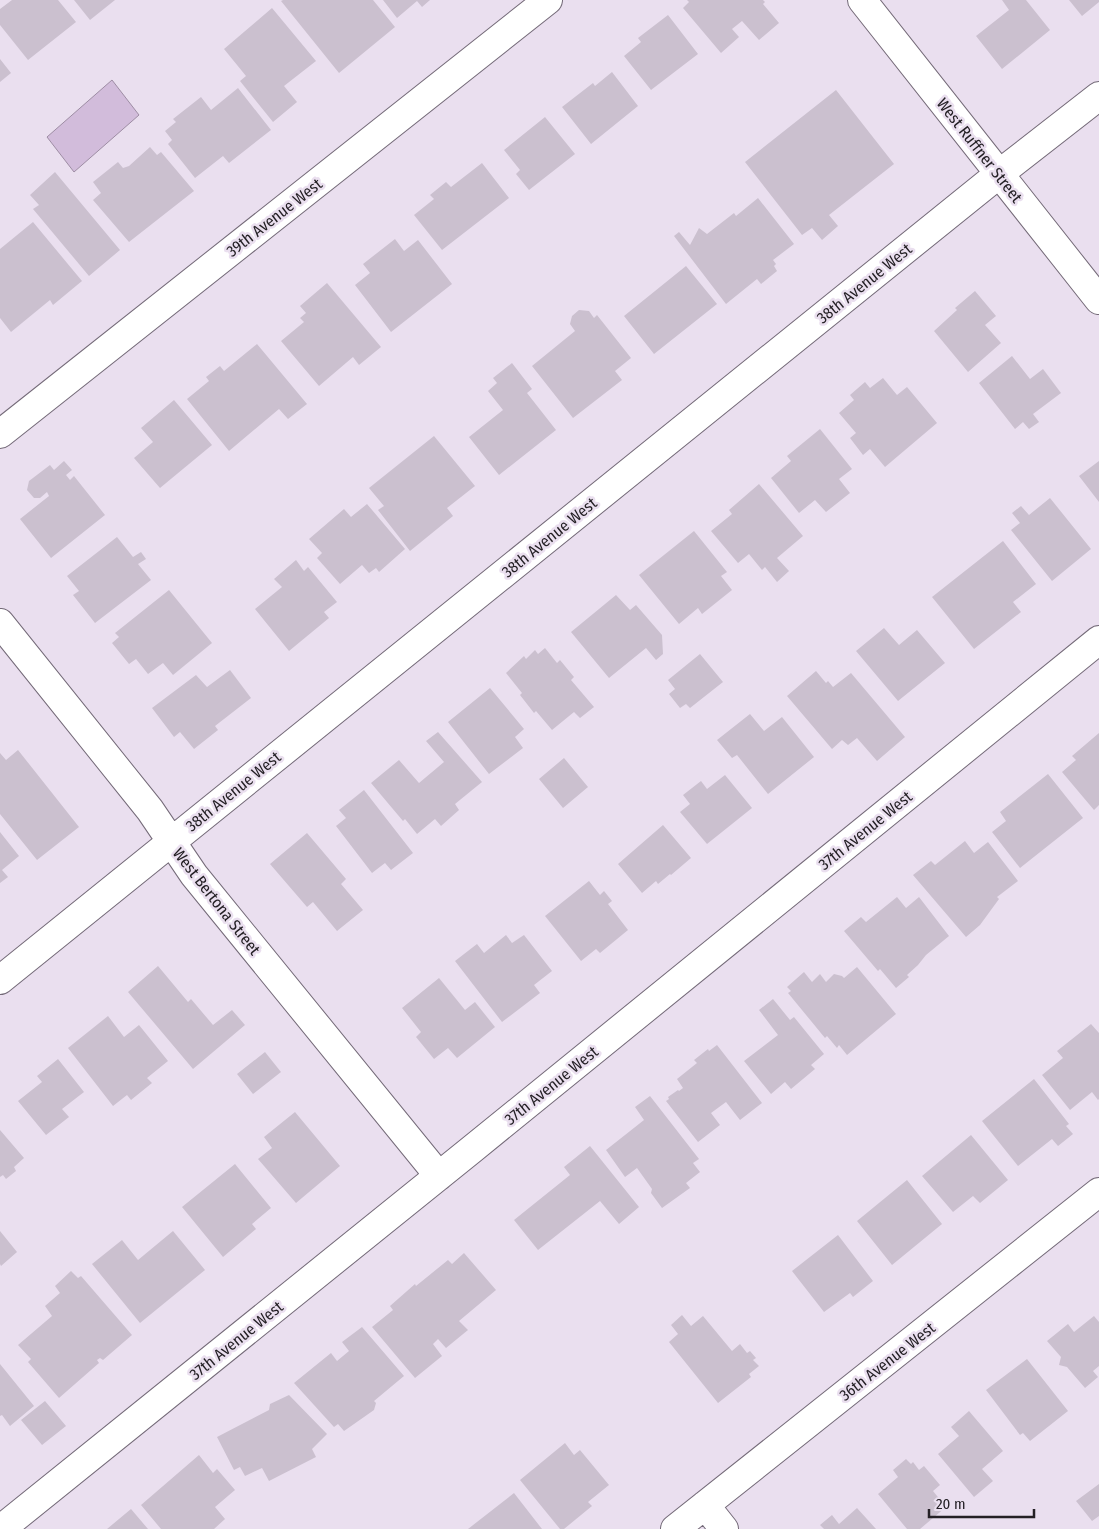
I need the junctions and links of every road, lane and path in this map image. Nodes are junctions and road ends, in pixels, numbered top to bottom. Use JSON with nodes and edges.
{"nodes":[{"id":1,"x":548,"y":0,"type":"edge"},
{"id":2,"x":862,"y":0,"type":"edge"},
{"id":3,"x":1099,"y":96,"type":"edge"},
{"id":4,"x":999,"y":174,"type":"junction"},
{"id":5,"x":1099,"y":300,"type":"edge"},
{"id":6,"x":0,"y":434,"type":"edge"},
{"id":7,"x":0,"y":623,"type":"edge"},
{"id":8,"x":1099,"y":640,"type":"edge"},
{"id":9,"x":171,"y":841,"type":"junction"},
{"id":10,"x":0,"y":980,"type":"edge"},
{"id":11,"x":439,"y":1176,"type":"junction"},
{"id":12,"x":1099,"y":1192,"type":"edge"},
{"id":13,"x":705,"y":1505,"type":"junction"},
{"id":14,"x":1,"y":1529,"type":"edge"},
{"id":15,"x":674,"y":1529,"type":"edge"},
{"id":16,"x":724,"y":1529,"type":"edge"}],
"edges":[{"from":1,"to":6,"type":"street","name":"39th Avenue West"},
{"from":2,"to":4,"type":"street","name":"West Ruffner Street"},
{"from":3,"to":4,"type":"street","name":"38th Avenue West"},
{"from":4,"to":5,"type":"street","name":"West Ruffner Street"},
{"from":4,"to":9,"type":"street","name":"38th Avenue West"},
{"from":7,"to":9,"type":"street","name":"West Bertona Street"},
{"from":8,"to":11,"type":"street","name":"37th Avenue West"},
{"from":9,"to":10,"type":"street","name":"38th Avenue West"},
{"from":9,"to":11,"type":"street","name":"West Bertona Street"},
{"from":11,"to":14,"type":"street","name":"37th Avenue West"},
{"from":12,"to":13,"type":"street","name":"36th Avenue West"},
{"from":13,"to":15,"type":"street","name":"36th Avenue West"},
{"from":13,"to":16,"type":"street"}]}
